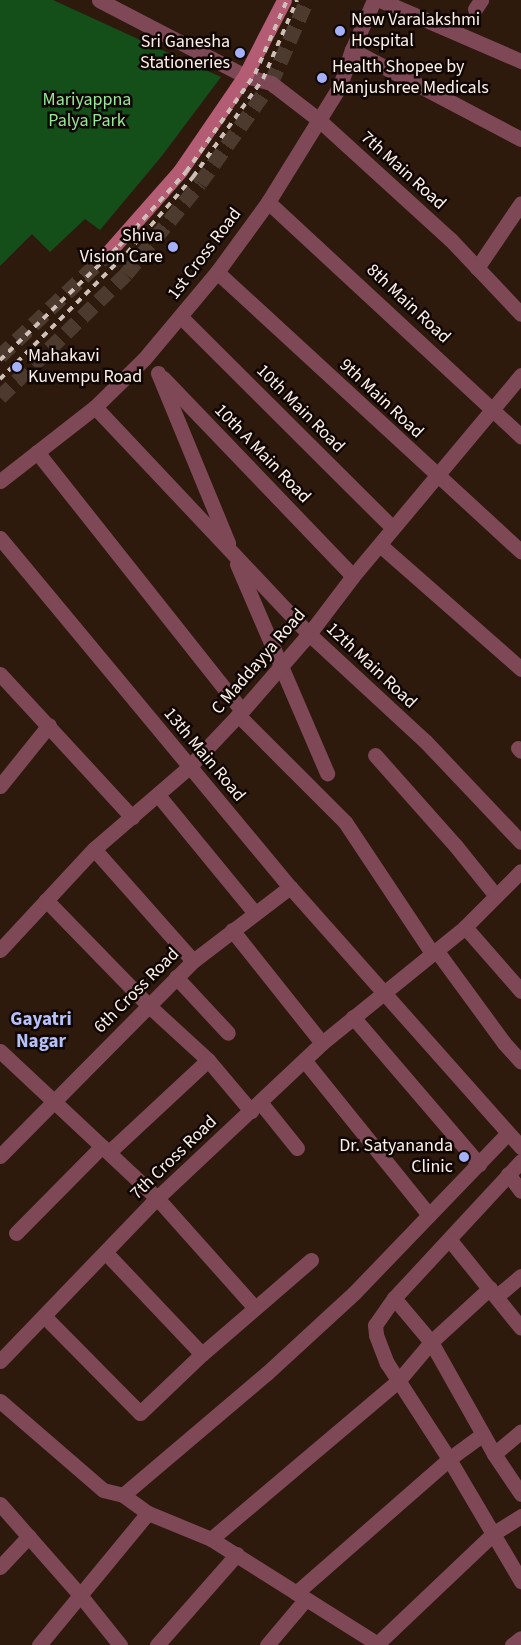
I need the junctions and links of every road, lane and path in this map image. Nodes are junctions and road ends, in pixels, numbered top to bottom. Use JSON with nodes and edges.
{"nodes":[{"id":1,"x":99,"y":0,"type":"edge"},
{"id":2,"x":284,"y":0,"type":"edge"},
{"id":3,"x":374,"y":0,"type":"edge"},
{"id":4,"x":380,"y":0,"type":"edge"},
{"id":5,"x":352,"y":50,"type":"junction"},
{"id":6,"x":521,"y":60,"type":"edge"},
{"id":7,"x":245,"y":76,"type":"junction"},
{"id":8,"x":319,"y":120,"type":"junction"},
{"id":9,"x":521,"y":139,"type":"edge"},
{"id":10,"x":268,"y":202,"type":"junction"},
{"id":11,"x":521,"y":203,"type":"edge"},
{"id":12,"x":106,"y":255,"type":"tunnel mouth"},
{"id":13,"x":477,"y":268,"type":"junction"},
{"id":14,"x":217,"y":272,"type":"junction"},
{"id":15,"x":521,"y":314,"type":"edge"},
{"id":16,"x":181,"y":317,"type":"junction"},
{"id":17,"x":144,"y":358,"type":"junction"},
{"id":18,"x":158,"y":373,"type":"junction"},
{"id":19,"x":521,"y":375,"type":"edge"},
{"id":20,"x":95,"y":407,"type":"junction"},
{"id":21,"x":493,"y":408,"type":"junction"},
{"id":22,"x":521,"y":436,"type":"edge"},
{"id":23,"x":37,"y":452,"type":"junction"},
{"id":24,"x":437,"y":476,"type":"junction"},
{"id":25,"x":0,"y":480,"type":"edge"},
{"id":26,"x":393,"y":528,"type":"junction"},
{"id":27,"x":0,"y":538,"type":"edge"},
{"id":28,"x":380,"y":545,"type":"junction"},
{"id":29,"x":521,"y":552,"type":"edge"},
{"id":30,"x":233,"y":553,"type":"junction"},
{"id":31,"x":353,"y":576,"type":"junction"},
{"id":32,"x":309,"y":634,"type":"junction"},
{"id":33,"x":281,"y":664,"type":"junction"},
{"id":34,"x":521,"y":669,"type":"edge"},
{"id":35,"x":0,"y":674,"type":"edge"},
{"id":36,"x":240,"y":713,"type":"junction"},
{"id":37,"x":49,"y":725,"type":"junction"},
{"id":38,"x":375,"y":755,"type":"dead end"},
{"id":39,"x":189,"y":767,"type":"junction"},
{"id":40,"x":328,"y":773,"type":"dead end"},
{"id":41,"x":0,"y":786,"type":"edge"},
{"id":42,"x":158,"y":794,"type":"junction"},
{"id":43,"x":132,"y":817,"type":"junction"},
{"id":44,"x":521,"y":842,"type":"edge"},
{"id":45,"x":94,"y":849,"type":"junction"},
{"id":46,"x":521,"y":871,"type":"edge"},
{"id":47,"x":290,"y":887,"type":"junction"},
{"id":48,"x":496,"y":896,"type":"junction"},
{"id":49,"x":46,"y":900,"type":"junction"},
{"id":50,"x":255,"y":913,"type":"junction"},
{"id":51,"x":465,"y":927,"type":"junction"},
{"id":52,"x":232,"y":930,"type":"junction"},
{"id":53,"x":0,"y":950,"type":"edge"},
{"id":54,"x":434,"y":952,"type":"junction"},
{"id":55,"x":193,"y":961,"type":"junction"},
{"id":56,"x":176,"y":977,"type":"junction"},
{"id":57,"x":521,"y":991,"type":"edge"},
{"id":58,"x":384,"y":992,"type":"junction"},
{"id":59,"x":148,"y":1006,"type":"junction"},
{"id":60,"x":353,"y":1018,"type":"junction"},
{"id":61,"x":228,"y":1033,"type":"dead end"},
{"id":62,"x":322,"y":1044,"type":"junction"},
{"id":63,"x":0,"y":1051,"type":"edge"},
{"id":64,"x":208,"y":1060,"type":"junction"},
{"id":65,"x":304,"y":1060,"type":"junction"},
{"id":66,"x":521,"y":1062,"type":"edge"},
{"id":67,"x":55,"y":1101,"type":"junction"},
{"id":68,"x":255,"y":1106,"type":"junction"},
{"id":69,"x":508,"y":1133,"type":"junction"},
{"id":70,"x":521,"y":1147,"type":"edge"},
{"id":71,"x":297,"y":1148,"type":"dead end"},
{"id":72,"x":106,"y":1149,"type":"junction"},
{"id":73,"x":0,"y":1156,"type":"edge"},
{"id":74,"x":521,"y":1161,"type":"edge"},
{"id":75,"x":479,"y":1164,"type":"junction"},
{"id":76,"x":508,"y":1174,"type":"junction"},
{"id":77,"x":521,"y":1191,"type":"edge"},
{"id":78,"x":157,"y":1198,"type":"junction"},
{"id":79,"x":429,"y":1215,"type":"junction"},
{"id":80,"x":16,"y":1233,"type":"dead end"},
{"id":81,"x":449,"y":1239,"type":"junction"},
{"id":82,"x":106,"y":1252,"type":"junction"},
{"id":83,"x":311,"y":1260,"type":"dead end"},
{"id":84,"x":521,"y":1276,"type":"edge"},
{"id":85,"x":494,"y":1292,"type":"junction"},
{"id":86,"x":394,"y":1298,"type":"junction"},
{"id":87,"x":255,"y":1308,"type":"junction"},
{"id":88,"x":44,"y":1316,"type":"junction"},
{"id":89,"x":521,"y":1328,"type":"edge"},
{"id":90,"x":431,"y":1342,"type":"junction"},
{"id":91,"x":202,"y":1354,"type":"junction"},
{"id":92,"x":0,"y":1361,"type":"edge"},
{"id":93,"x":399,"y":1380,"type":"junction"},
{"id":94,"x":0,"y":1401,"type":"edge"},
{"id":95,"x":521,"y":1431,"type":"edge"},
{"id":96,"x":483,"y":1434,"type":"junction"},
{"id":97,"x":494,"y":1454,"type":"junction"},
{"id":98,"x":449,"y":1459,"type":"junction"},
{"id":99,"x":521,"y":1494,"type":"edge"},
{"id":100,"x":123,"y":1495,"type":"junction"},
{"id":101,"x":0,"y":1504,"type":"edge"},
{"id":102,"x":148,"y":1513,"type":"junction"},
{"id":103,"x":521,"y":1516,"type":"edge"},
{"id":104,"x":494,"y":1533,"type":"junction"},
{"id":105,"x":29,"y":1536,"type":"junction"},
{"id":106,"x":211,"y":1539,"type":"junction"},
{"id":107,"x":237,"y":1554,"type":"junction"},
{"id":108,"x":0,"y":1567,"type":"edge"},
{"id":109,"x":521,"y":1580,"type":"edge"},
{"id":110,"x":80,"y":1595,"type":"junction"},
{"id":111,"x":301,"y":1596,"type":"junction"},
{"id":112,"x":521,"y":1638,"type":"edge"},
{"id":113,"x":38,"y":1645,"type":"edge"},
{"id":114,"x":120,"y":1645,"type":"edge"},
{"id":115,"x":157,"y":1645,"type":"edge"},
{"id":116,"x":267,"y":1645,"type":"edge"},
{"id":117,"x":377,"y":1645,"type":"edge"},
{"id":118,"x":512,"y":1645,"type":"edge"}],
"edges":[{"from":1,"to":7,"type":"street","name":"7th Main Road"},
{"from":2,"to":7,"type":"main road"},
{"from":3,"to":5,"type":"street","name":"1st Cross Road"},
{"from":4,"to":6,"type":"street"},
{"from":5,"to":8,"type":"street","name":"1st Cross Road"},
{"from":5,"to":9,"type":"street"},
{"from":7,"to":8,"type":"street","name":"7th Main Road"},
{"from":7,"to":12,"type":"main road"},
{"from":8,"to":10,"type":"street","name":"1st Cross Road"},
{"from":8,"to":13,"type":"street","name":"7th Main Road"},
{"from":10,"to":14,"type":"street","name":"1st Cross Road"},
{"from":10,"to":21,"type":"street","name":"8th Main Road"},
{"from":11,"to":13,"type":"street"},
{"from":13,"to":15,"type":"street","name":"7th Main Road"},
{"from":14,"to":16,"type":"street","name":"1st Cross Road"},
{"from":14,"to":24,"type":"street","name":"9th Main Road"},
{"from":16,"to":17,"type":"street","name":"1st Cross Road"},
{"from":16,"to":26,"type":"street","name":"10th Main Road"},
{"from":17,"to":18,"type":"street","name":"10th A Main Road"},
{"from":17,"to":20,"type":"street","name":"1st Cross Road"},
{"from":18,"to":30,"type":"street"},
{"from":18,"to":31,"type":"street","name":"10th A Main Road"},
{"from":19,"to":21,"type":"street","name":"C Maddayya Road"},
{"from":20,"to":23,"type":"street","name":"1st Cross Road"},
{"from":20,"to":30,"type":"street","name":"12th Main Road"},
{"from":21,"to":22,"type":"street","name":"8th Main Road"},
{"from":21,"to":24,"type":"street","name":"C Maddayya Road"},
{"from":23,"to":25,"type":"street","name":"1st Cross Road"},
{"from":23,"to":36,"type":"street"},
{"from":24,"to":26,"type":"street","name":"C Maddayya Road"},
{"from":24,"to":29,"type":"street","name":"9th Main Road"},
{"from":26,"to":28,"type":"street","name":"C Maddayya Road"},
{"from":27,"to":39,"type":"street","name":"13th Main Road"},
{"from":28,"to":31,"type":"street","name":"C Maddayya Road"},
{"from":28,"to":34,"type":"street"},
{"from":30,"to":32,"type":"street","name":"12th Main Road"},
{"from":30,"to":33,"type":"street"},
{"from":31,"to":32,"type":"street","name":"C Maddayya Road"},
{"from":32,"to":33,"type":"street","name":"C Maddayya Road"},
{"from":32,"to":44,"type":"street","name":"12th Main Road"},
{"from":33,"to":36,"type":"street","name":"C Maddayya Road"},
{"from":33,"to":40,"type":"street"},
{"from":35,"to":37,"type":"street"},
{"from":36,"to":39,"type":"street","name":"C Maddayya Road"},
{"from":36,"to":54,"type":"street"},
{"from":37,"to":41,"type":"street"},
{"from":37,"to":43,"type":"street"},
{"from":38,"to":48,"type":"street"},
{"from":39,"to":42,"type":"street","name":"C Maddayya Road"},
{"from":39,"to":47,"type":"street","name":"13th Main Road"},
{"from":42,"to":43,"type":"street","name":"C Maddayya Road"},
{"from":42,"to":50,"type":"street"},
{"from":43,"to":45,"type":"street","name":"C Maddayya Road"},
{"from":45,"to":49,"type":"street","name":"C Maddayya Road"},
{"from":45,"to":55,"type":"street"},
{"from":46,"to":48,"type":"street","name":"7th Cross Road"},
{"from":47,"to":50,"type":"street","name":"6th Cross Road"},
{"from":47,"to":58,"type":"street","name":"13th Main Road"},
{"from":48,"to":51,"type":"street","name":"7th Cross Road"},
{"from":49,"to":53,"type":"street","name":"C Maddayya Road"},
{"from":49,"to":59,"type":"street"},
{"from":50,"to":52,"type":"street","name":"6th Cross Road"},
{"from":51,"to":54,"type":"street","name":"7th Cross Road"},
{"from":51,"to":57,"type":"street"},
{"from":52,"to":55,"type":"street","name":"6th Cross Road"},
{"from":52,"to":62,"type":"street"},
{"from":54,"to":58,"type":"street","name":"7th Cross Road"},
{"from":54,"to":66,"type":"street"},
{"from":55,"to":56,"type":"street","name":"6th Cross Road"},
{"from":56,"to":59,"type":"street","name":"6th Cross Road"},
{"from":56,"to":61,"type":"street"},
{"from":58,"to":60,"type":"street","name":"7th Cross Road"},
{"from":58,"to":69,"type":"street","name":"13th Main Road"},
{"from":59,"to":64,"type":"street"},
{"from":59,"to":67,"type":"street","name":"6th Cross Road"},
{"from":60,"to":62,"type":"street","name":"7th Cross Road"},
{"from":60,"to":75,"type":"street"},
{"from":62,"to":65,"type":"street","name":"7th Cross Road"},
{"from":63,"to":67,"type":"street"},
{"from":64,"to":68,"type":"street"},
{"from":64,"to":72,"type":"street"},
{"from":65,"to":68,"type":"street","name":"7th Cross Road"},
{"from":65,"to":79,"type":"street"},
{"from":67,"to":72,"type":"street"},
{"from":67,"to":73,"type":"street","name":"6th Cross Road"},
{"from":68,"to":71,"type":"street"},
{"from":68,"to":78,"type":"street","name":"7th Cross Road"},
{"from":69,"to":70,"type":"street","name":"13th Main Road"},
{"from":69,"to":75,"type":"street"},
{"from":72,"to":78,"type":"street"},
{"from":72,"to":80,"type":"street"},
{"from":74,"to":76,"type":"street"},
{"from":75,"to":79,"type":"street"},
{"from":76,"to":77,"type":"street"},
{"from":76,"to":81,"type":"street"},
{"from":78,"to":82,"type":"street","name":"7th Cross Road"},
{"from":78,"to":87,"type":"street"},
{"from":79,"to":100,"type":"street"},
{"from":81,"to":85,"type":"street"},
{"from":81,"to":86,"type":"street"},
{"from":82,"to":88,"type":"street","name":"7th Cross Road"},
{"from":82,"to":91,"type":"street"},
{"from":83,"to":87,"type":"street"},
{"from":84,"to":85,"type":"street"},
{"from":85,"to":89,"type":"street"},
{"from":85,"to":90,"type":"street"},
{"from":86,"to":90,"type":"street"},
{"from":86,"to":93,"type":"street"},
{"from":87,"to":91,"type":"street"},
{"from":88,"to":91,"type":"street"},
{"from":88,"to":92,"type":"street","name":"7th Cross Road"},
{"from":90,"to":93,"type":"street"},
{"from":90,"to":96,"type":"street"},
{"from":93,"to":98,"type":"street"},
{"from":93,"to":106,"type":"street"},
{"from":94,"to":100,"type":"street"},
{"from":95,"to":97,"type":"street"},
{"from":96,"to":97,"type":"street"},
{"from":96,"to":98,"type":"street"},
{"from":97,"to":99,"type":"street"},
{"from":98,"to":104,"type":"street"},
{"from":98,"to":111,"type":"street"},
{"from":100,"to":102,"type":"street"},
{"from":101,"to":105,"type":"street"},
{"from":102,"to":106,"type":"street"},
{"from":102,"to":110,"type":"street"},
{"from":103,"to":104,"type":"street"},
{"from":104,"to":109,"type":"street"},
{"from":104,"to":117,"type":"street"},
{"from":105,"to":108,"type":"street"},
{"from":105,"to":110,"type":"street"},
{"from":106,"to":107,"type":"street"},
{"from":107,"to":111,"type":"street"},
{"from":107,"to":115,"type":"street"},
{"from":110,"to":113,"type":"street"},
{"from":110,"to":114,"type":"street"},
{"from":111,"to":116,"type":"street"},
{"from":111,"to":117,"type":"street"},
{"from":112,"to":118,"type":"street"}]}
